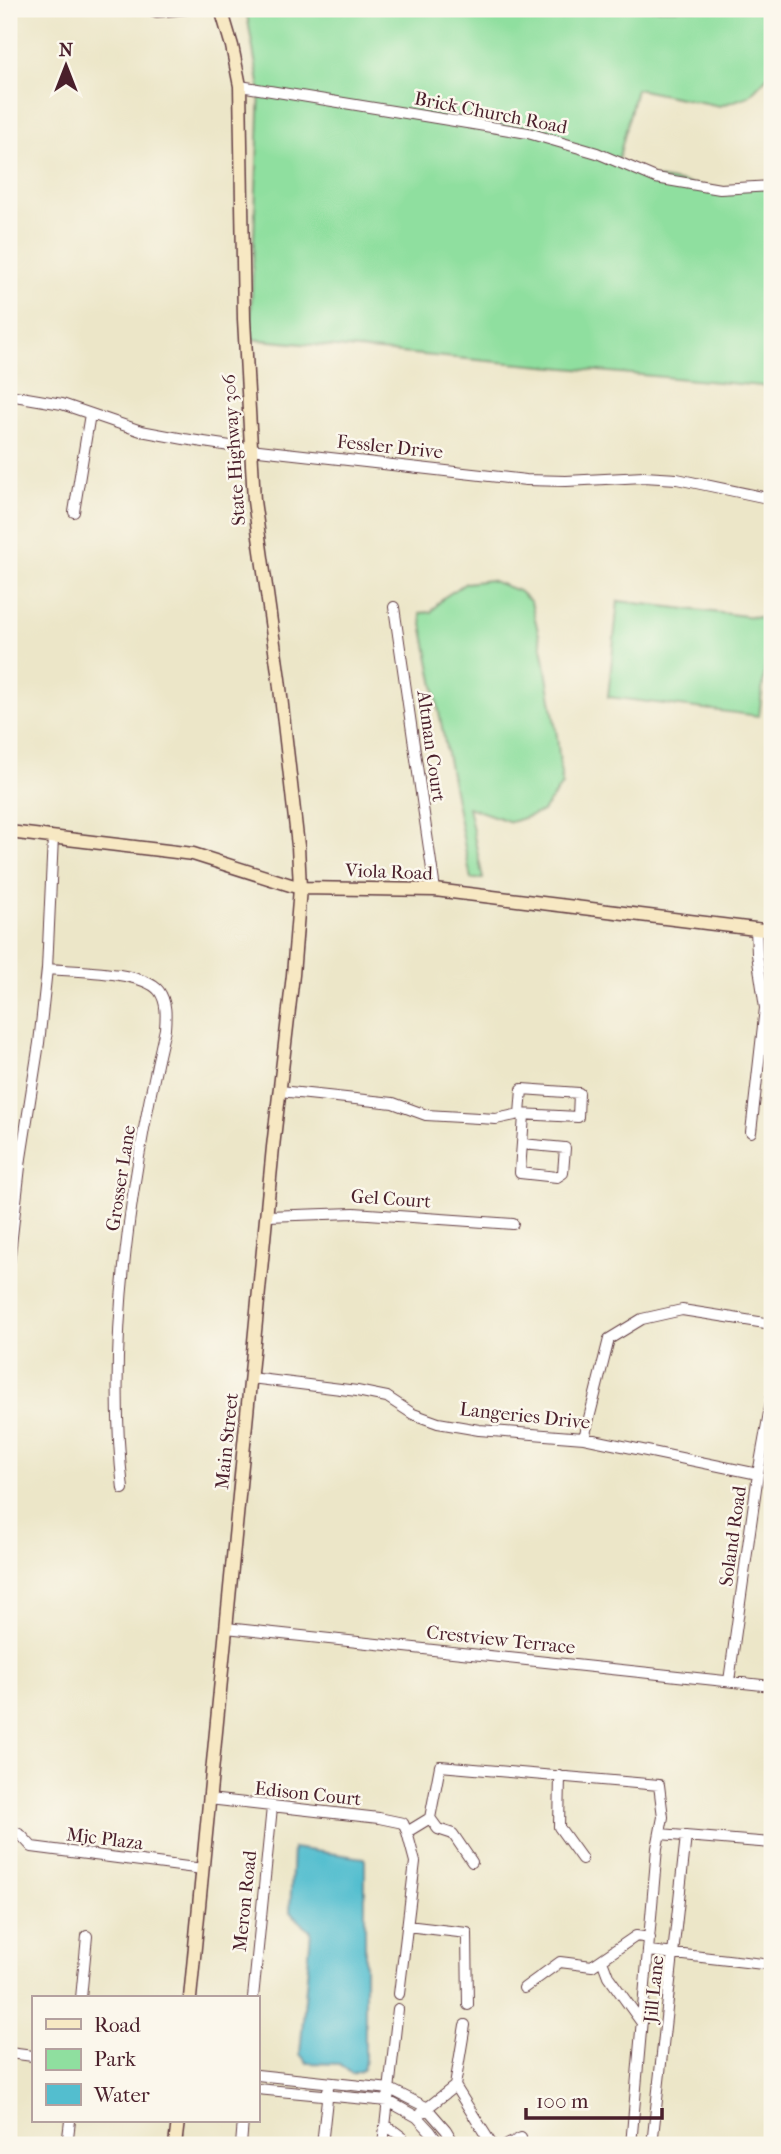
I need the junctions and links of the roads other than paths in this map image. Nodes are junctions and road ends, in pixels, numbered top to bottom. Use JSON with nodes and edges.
{"nodes":[{"id":1,"x":148,"y":9,"type":"edge"},
{"id":2,"x":188,"y":9,"type":"edge"},
{"id":3,"x":220,"y":9,"type":"edge"},
{"id":4,"x":240,"y":86,"type":"junction"},
{"id":5,"x":772,"y":186,"type":"edge"},
{"id":6,"x":9,"y":395,"type":"edge"},
{"id":7,"x":90,"y":414,"type":"junction"},
{"id":8,"x":250,"y":449,"type":"junction"},
{"id":9,"x":772,"y":499,"type":"edge"},
{"id":10,"x":74,"y":512,"type":"dead end"},
{"id":11,"x":394,"y":607,"type":"dead end"},
{"id":12,"x":9,"y":832,"type":"edge"},
{"id":13,"x":53,"y":838,"type":"junction"},
{"id":14,"x":300,"y":888,"type":"junction"},
{"id":15,"x":435,"y":890,"type":"junction"},
{"id":16,"x":756,"y":928,"type":"junction"},
{"id":17,"x":772,"y":930,"type":"edge"},
{"id":18,"x":47,"y":969,"type":"junction"},
{"id":19,"x":280,"y":1091,"type":"junction"},
{"id":20,"x":522,"y":1114,"type":"junction"},
{"id":21,"x":751,"y":1132,"type":"dead end"},
{"id":22,"x":522,"y":1144,"type":"junction"},
{"id":23,"x":267,"y":1216,"type":"junction"},
{"id":24,"x":513,"y":1224,"type":"dead end"},
{"id":25,"x":9,"y":1264,"type":"edge"},
{"id":26,"x":772,"y":1324,"type":"edge"},
{"id":27,"x":251,"y":1378,"type":"junction"},
{"id":28,"x":772,"y":1396,"type":"edge"},
{"id":29,"x":584,"y":1438,"type":"junction"},
{"id":30,"x":758,"y":1474,"type":"junction"},
{"id":31,"x":123,"y":1489,"type":"dead end"},
{"id":32,"x":226,"y":1628,"type":"junction"},
{"id":33,"x":729,"y":1681,"type":"junction"},
{"id":34,"x":772,"y":1686,"type":"edge"},
{"id":35,"x":560,"y":1776,"type":"junction"},
{"id":36,"x":209,"y":1799,"type":"junction"},
{"id":37,"x":272,"y":1807,"type":"junction"},
{"id":38,"x":430,"y":1818,"type":"junction"},
{"id":39,"x":405,"y":1828,"type":"junction"},
{"id":40,"x":9,"y":1829,"type":"edge"},
{"id":41,"x":660,"y":1834,"type":"junction"},
{"id":42,"x":686,"y":1836,"type":"junction"},
{"id":43,"x":772,"y":1843,"type":"edge"},
{"id":44,"x":582,"y":1859,"type":"dead end"},
{"id":45,"x":472,"y":1862,"type":"dead end"},
{"id":46,"x":203,"y":1869,"type":"junction"},
{"id":47,"x":407,"y":1926,"type":"junction"},
{"id":48,"x":88,"y":1936,"type":"dead end"},
{"id":49,"x":650,"y":1938,"type":"junction"},
{"id":50,"x":649,"y":1951,"type":"junction"},
{"id":51,"x":674,"y":1954,"type":"junction"},
{"id":52,"x":602,"y":1960,"type":"junction"},
{"id":53,"x":772,"y":1965,"type":"edge"},
{"id":54,"x":524,"y":1988,"type":"dead end"},
{"id":55,"x":400,"y":1994,"type":"dead end"},
{"id":56,"x":81,"y":1996,"type":"edge"},
{"id":57,"x":190,"y":1996,"type":"edge"},
{"id":58,"x":253,"y":1996,"type":"edge"},
{"id":59,"x":468,"y":2005,"type":"dead end"},
{"id":60,"x":398,"y":2009,"type":"dead end"},
{"id":61,"x":642,"y":2023,"type":"junction"},
{"id":62,"x":466,"y":2025,"type":"dead end"},
{"id":63,"x":9,"y":2053,"type":"edge"},
{"id":64,"x":32,"y":2056,"type":"edge"},
{"id":65,"x":259,"y":2075,"type":"edge"},
{"id":66,"x":328,"y":2082,"type":"junction"},
{"id":67,"x":456,"y":2086,"type":"junction"},
{"id":68,"x":259,"y":2089,"type":"edge"},
{"id":69,"x":390,"y":2089,"type":"junction"},
{"id":70,"x":327,"y":2095,"type":"junction"},
{"id":71,"x":388,"y":2101,"type":"junction"},
{"id":72,"x":426,"y":2107,"type":"junction"},
{"id":73,"x":417,"y":2117,"type":"junction"},
{"id":74,"x":70,"y":2122,"type":"edge"},
{"id":75,"x":178,"y":2122,"type":"edge"},
{"id":76,"x":243,"y":2122,"type":"edge"},
{"id":77,"x":386,"y":2125,"type":"junction"},
{"id":78,"x":521,"y":2138,"type":"dead end"},
{"id":79,"x":67,"y":2145,"type":"edge"},
{"id":80,"x":175,"y":2145,"type":"edge"},
{"id":81,"x":241,"y":2145,"type":"edge"},
{"id":82,"x":322,"y":2145,"type":"edge"},
{"id":83,"x":383,"y":2145,"type":"edge"},
{"id":84,"x":407,"y":2145,"type":"edge"},
{"id":85,"x":440,"y":2145,"type":"edge"},
{"id":86,"x":455,"y":2145,"type":"edge"},
{"id":87,"x":492,"y":2145,"type":"edge"},
{"id":88,"x":507,"y":2145,"type":"edge"},
{"id":89,"x":631,"y":2145,"type":"edge"},
{"id":90,"x":652,"y":2145,"type":"edge"}],
"edges":[{"from":1,"to":2,"type":"street"},
{"from":3,"to":4,"type":"main road","name":"State Highway 306"},
{"from":4,"to":5,"type":"street","name":"Brick Church Road"},
{"from":4,"to":8,"type":"main road","name":"State Highway 306"},
{"from":6,"to":7,"type":"street","name":"Fessler Drive"},
{"from":7,"to":8,"type":"street","name":"Fessler Drive"},
{"from":7,"to":10,"type":"street"},
{"from":8,"to":9,"type":"street","name":"Fessler Drive"},
{"from":8,"to":14,"type":"main road","name":"State Highway 306"},
{"from":11,"to":15,"type":"street","name":"Altman Court"},
{"from":12,"to":13,"type":"main road","name":"Viola Road"},
{"from":13,"to":14,"type":"main road","name":"Viola Road"},
{"from":13,"to":18,"type":"street"},
{"from":14,"to":15,"type":"main road","name":"Viola Road"},
{"from":14,"to":19,"type":"main road","name":"Main Street"},
{"from":15,"to":16,"type":"main road","name":"Viola Road"},
{"from":16,"to":17,"type":"main road","name":"Viola Road"},
{"from":16,"to":21,"type":"street"},
{"from":18,"to":25,"type":"street"},
{"from":18,"to":31,"type":"street","name":"Grosser Lane"},
{"from":19,"to":20,"type":"street"},
{"from":19,"to":23,"type":"main road","name":"Main Street"},
{"from":20,"to":20,"type":"street"},
{"from":20,"to":22,"type":"street"},
{"from":22,"to":22,"type":"street"},
{"from":23,"to":24,"type":"street","name":"Gel Court"},
{"from":23,"to":27,"type":"main road","name":"Main Street"},
{"from":26,"to":29,"type":"street"},
{"from":27,"to":29,"type":"street","name":"Langeries Drive"},
{"from":27,"to":32,"type":"main road","name":"Main Street"},
{"from":28,"to":30,"type":"street","name":"Soland Road"},
{"from":29,"to":30,"type":"street","name":"Langeries Drive"},
{"from":30,"to":33,"type":"street","name":"Soland Road"},
{"from":32,"to":33,"type":"street","name":"Crestview Terrace"},
{"from":32,"to":36,"type":"main road","name":"Main Street"},
{"from":33,"to":34,"type":"street","name":"Crestview Terrace"},
{"from":35,"to":38,"type":"street"},
{"from":35,"to":41,"type":"street"},
{"from":35,"to":44,"type":"street"},
{"from":36,"to":37,"type":"street","name":"Edison Court"},
{"from":36,"to":46,"type":"main road","name":"Main Street"},
{"from":37,"to":39,"type":"street","name":"Edison Court"},
{"from":37,"to":58,"type":"street","name":"Meron Road"},
{"from":38,"to":39,"type":"street"},
{"from":38,"to":45,"type":"street"},
{"from":39,"to":47,"type":"street"},
{"from":40,"to":46,"type":"street","name":"Mjc Plaza"},
{"from":41,"to":42,"type":"street"},
{"from":41,"to":49,"type":"street"},
{"from":42,"to":43,"type":"street"},
{"from":42,"to":51,"type":"street","name":"Jill Lane"},
{"from":46,"to":57,"type":"main road","name":"Main Street"},
{"from":47,"to":55,"type":"street"},
{"from":47,"to":59,"type":"street"},
{"from":48,"to":56,"type":"street"},
{"from":49,"to":50,"type":"street"},
{"from":49,"to":52,"type":"street"},
{"from":50,"to":51,"type":"street"},
{"from":50,"to":61,"type":"street"},
{"from":51,"to":53,"type":"street"},
{"from":51,"to":90,"type":"street","name":"Jill Lane"},
{"from":52,"to":54,"type":"street"},
{"from":52,"to":61,"type":"street"},
{"from":60,"to":69,"type":"street"},
{"from":61,"to":89,"type":"street"},
{"from":62,"to":67,"type":"street"},
{"from":63,"to":64,"type":"street"},
{"from":65,"to":66,"type":"street"},
{"from":66,"to":69,"type":"street"},
{"from":66,"to":70,"type":"street"},
{"from":67,"to":72,"type":"street"},
{"from":67,"to":87,"type":"street"},
{"from":68,"to":70,"type":"street"},
{"from":69,"to":71,"type":"street"},
{"from":69,"to":72,"type":"street"},
{"from":70,"to":71,"type":"street"},
{"from":70,"to":82,"type":"street"},
{"from":71,"to":73,"type":"street"},
{"from":71,"to":77,"type":"street"},
{"from":72,"to":73,"type":"street"},
{"from":72,"to":86,"type":"street"},
{"from":73,"to":85,"type":"street"},
{"from":74,"to":79,"type":"street"},
{"from":75,"to":80,"type":"main road"},
{"from":76,"to":81,"type":"street"},
{"from":77,"to":83,"type":"street"},
{"from":77,"to":84,"type":"street"},
{"from":78,"to":88,"type":"street"}]}
